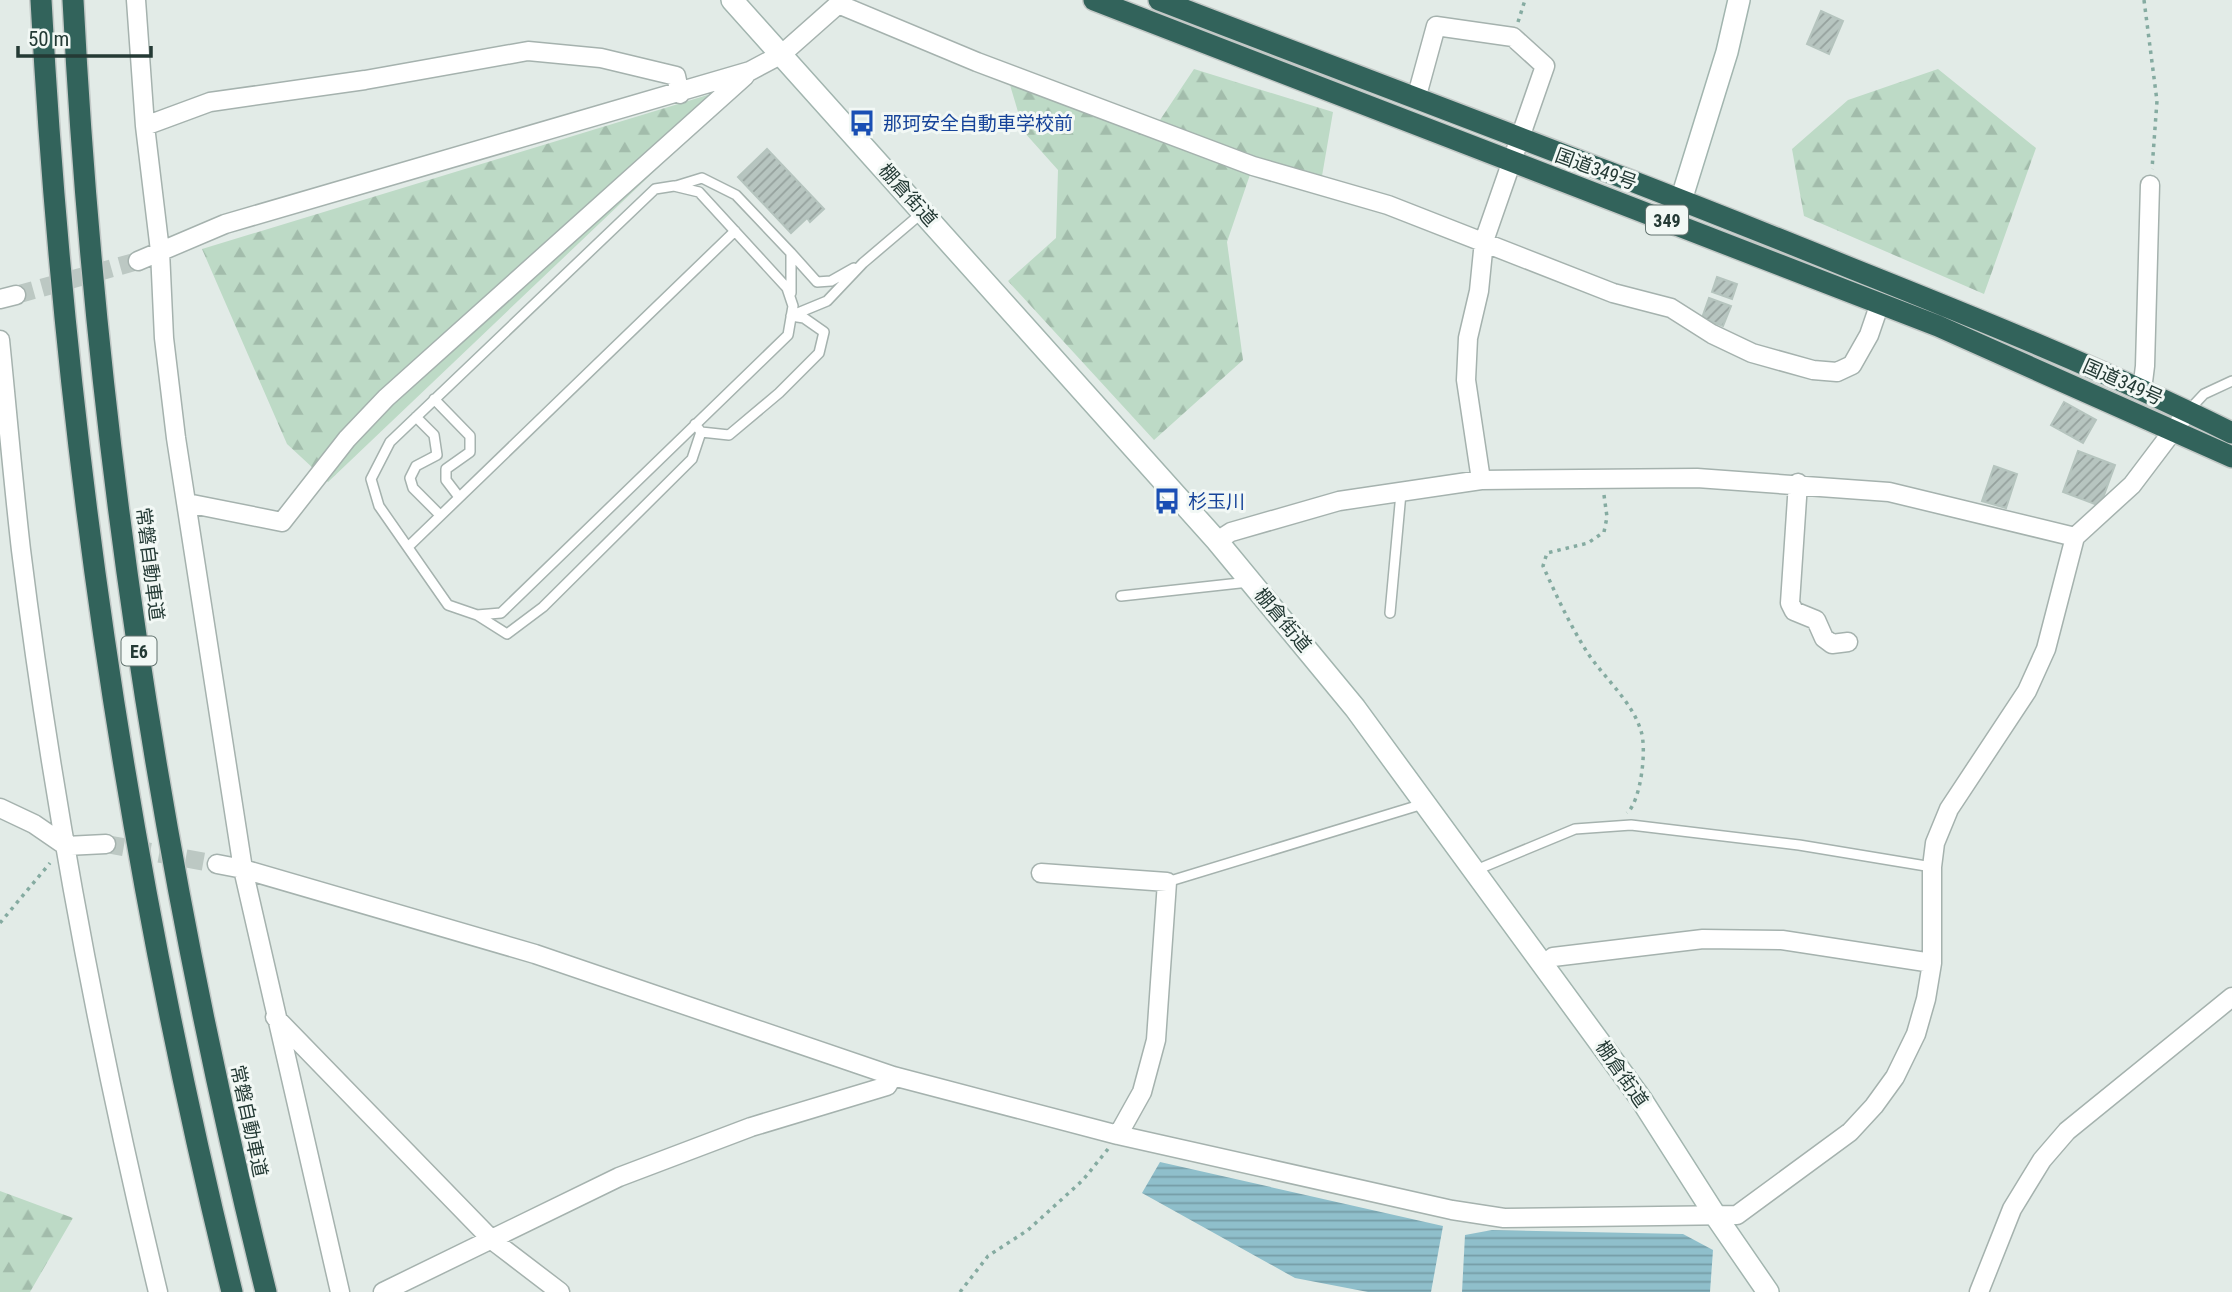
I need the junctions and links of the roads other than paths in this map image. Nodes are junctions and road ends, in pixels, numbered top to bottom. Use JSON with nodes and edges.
{"nodes":[{"id":1,"x":41,"y":0,"type":"edge"},
{"id":2,"x":73,"y":0,"type":"edge"},
{"id":3,"x":136,"y":0,"type":"edge"},
{"id":4,"x":732,"y":0,"type":"edge"},
{"id":5,"x":1094,"y":0,"type":"edge"},
{"id":6,"x":1158,"y":0,"type":"edge"},
{"id":7,"x":1740,"y":0,"type":"edge"},
{"id":8,"x":841,"y":2,"type":"edge"},
{"id":9,"x":782,"y":54,"type":"junction"},
{"id":10,"x":750,"y":71,"type":"junction"},
{"id":11,"x":680,"y":94,"type":"junction"},
{"id":12,"x":1416,"y":99,"type":"junction"},
{"id":13,"x":145,"y":126,"type":"junction"},
{"id":14,"x":1520,"y":137,"type":"junction"},
{"id":15,"x":1510,"y":162,"type":"junction"},
{"id":16,"x":2150,"y":185,"type":"road end"},
{"id":17,"x":674,"y":186,"type":"junction"},
{"id":18,"x":1682,"y":200,"type":"junction"},
{"id":19,"x":923,"y":212,"type":"junction"},
{"id":20,"x":1674,"y":223,"type":"junction"},
{"id":21,"x":735,"y":231,"type":"junction"},
{"id":22,"x":1484,"y":242,"type":"junction"},
{"id":23,"x":160,"y":251,"type":"junction"},
{"id":24,"x":791,"y":253,"type":"junction"},
{"id":25,"x":138,"y":261,"type":"tunnel mouth"},
{"id":26,"x":863,"y":263,"type":"junction"},
{"id":27,"x":791,"y":299,"type":"junction"},
{"id":28,"x":1880,"y":303,"type":"junction"},
{"id":29,"x":791,"y":316,"type":"junction"},
{"id":30,"x":0,"y":340,"type":"edge"},
{"id":31,"x":2232,"y":380,"type":"edge"},
{"id":32,"x":2142,"y":390,"type":"junction"},
{"id":33,"x":434,"y":399,"type":"junction"},
{"id":34,"x":2188,"y":411,"type":"junction"},
{"id":35,"x":416,"y":417,"type":"junction"},
{"id":36,"x":698,"y":428,"type":"junction"},
{"id":37,"x":2175,"y":429,"type":"junction"},
{"id":38,"x":2232,"y":433,"type":"edge"},
{"id":39,"x":2232,"y":457,"type":"edge"},
{"id":40,"x":1481,"y":481,"type":"junction"},
{"id":41,"x":1798,"y":483,"type":"junction"},
{"id":42,"x":1401,"y":493,"type":"junction"},
{"id":43,"x":459,"y":497,"type":"junction"},
{"id":44,"x":187,"y":503,"type":"junction"},
{"id":45,"x":440,"y":515,"type":"junction"},
{"id":46,"x":2075,"y":537,"type":"junction"},
{"id":47,"x":1217,"y":541,"type":"junction"},
{"id":48,"x":408,"y":547,"type":"junction"},
{"id":49,"x":1251,"y":582,"type":"junction"},
{"id":50,"x":1121,"y":596,"type":"dead end"},
{"id":51,"x":1390,"y":614,"type":"dead end"},
{"id":52,"x":477,"y":615,"type":"junction"},
{"id":53,"x":1848,"y":642,"type":"dead end"},
{"id":54,"x":1426,"y":803,"type":"junction"},
{"id":55,"x":0,"y":808,"type":"edge"},
{"id":56,"x":107,"y":844,"type":"tunnel mouth"},
{"id":57,"x":65,"y":846,"type":"junction"},
{"id":58,"x":217,"y":864,"type":"tunnel mouth"},
{"id":59,"x":1932,"y":867,"type":"junction"},
{"id":60,"x":243,"y":869,"type":"junction"},
{"id":61,"x":1476,"y":870,"type":"junction"},
{"id":62,"x":1041,"y":873,"type":"dead end"},
{"id":63,"x":1167,"y":882,"type":"junction"},
{"id":64,"x":1931,"y":963,"type":"junction"},
{"id":65,"x":1544,"y":965,"type":"junction"},
{"id":66,"x":2232,"y":997,"type":"edge"},
{"id":67,"x":275,"y":1017,"type":"junction"},
{"id":68,"x":893,"y":1076,"type":"junction"},
{"id":69,"x":1118,"y":1135,"type":"junction"},
{"id":70,"x":1715,"y":1215,"type":"junction"},
{"id":71,"x":492,"y":1240,"type":"junction"},
{"id":72,"x":158,"y":1292,"type":"edge"},
{"id":73,"x":232,"y":1292,"type":"edge"},
{"id":74,"x":266,"y":1292,"type":"edge"},
{"id":75,"x":340,"y":1292,"type":"edge"},
{"id":76,"x":383,"y":1292,"type":"edge"},
{"id":77,"x":560,"y":1292,"type":"edge"},
{"id":78,"x":1768,"y":1292,"type":"edge"},
{"id":79,"x":1979,"y":1292,"type":"edge"}],
"edges":[{"from":1,"to":73,"type":"highway","number":"E6"},
{"from":2,"to":74,"type":"highway","name":"常磐自動車道","number":"E6"},
{"from":3,"to":13,"type":"street"},
{"from":4,"to":9,"type":"street","name":"棚倉街道"},
{"from":5,"to":15,"type":"highway","name":"国道349号","number":"349"},
{"from":6,"to":12,"type":"highway","name":"国道349号","number":"349"},
{"from":7,"to":18,"type":"street"},
{"from":8,"to":9,"type":"street"},
{"from":8,"to":22,"type":"street"},
{"from":9,"to":10,"type":"street"},
{"from":9,"to":19,"type":"street","name":"棚倉街道"},
{"from":10,"to":11,"type":"street"},
{"from":10,"to":44,"type":"street"},
{"from":11,"to":13,"type":"street"},
{"from":11,"to":23,"type":"street"},
{"from":12,"to":14,"type":"highway","name":"国道349号","number":"349"},
{"from":12,"to":14,"type":"street"},
{"from":13,"to":23,"type":"street"},
{"from":14,"to":15,"type":"street"},
{"from":14,"to":18,"type":"highway","name":"国道349号","number":"349"},
{"from":15,"to":20,"type":"highway","name":"国道349号","number":"349"},
{"from":15,"to":22,"type":"street"},
{"from":16,"to":32,"type":"street"},
{"from":17,"to":21,"type":"lane"},
{"from":17,"to":24,"type":"lane"},
{"from":17,"to":33,"type":"lane"},
{"from":18,"to":20,"type":"street"},
{"from":18,"to":32,"type":"highway","name":"国道349号","number":"349"},
{"from":19,"to":26,"type":"lane"},
{"from":19,"to":47,"type":"street","name":"棚倉街道"},
{"from":20,"to":28,"type":"highway","name":"国道349号","number":"349"},
{"from":21,"to":27,"type":"lane"},
{"from":21,"to":43,"type":"lane"},
{"from":22,"to":28,"type":"street"},
{"from":22,"to":40,"type":"street"},
{"from":23,"to":25,"type":"street"},
{"from":23,"to":44,"type":"street"},
{"from":24,"to":26,"type":"lane"},
{"from":24,"to":27,"type":"lane"},
{"from":26,"to":29,"type":"lane"},
{"from":27,"to":29,"type":"lane"},
{"from":28,"to":37,"type":"highway","name":"国道349号","number":"349"},
{"from":29,"to":36,"type":"lane"},
{"from":29,"to":36,"type":"lane"},
{"from":30,"to":57,"type":"street"},
{"from":31,"to":34,"type":"lane"},
{"from":32,"to":34,"type":"highway","name":"国道349号","number":"349"},
{"from":33,"to":35,"type":"lane"},
{"from":33,"to":43,"type":"lane"},
{"from":34,"to":37,"type":"street"},
{"from":34,"to":38,"type":"highway","name":"国道349号","number":"349"},
{"from":35,"to":45,"type":"lane"},
{"from":35,"to":48,"type":"lane"},
{"from":36,"to":52,"type":"lane"},
{"from":36,"to":52,"type":"lane"},
{"from":37,"to":39,"type":"highway","name":"国道349号","number":"349"},
{"from":37,"to":46,"type":"street"},
{"from":40,"to":41,"type":"street"},
{"from":40,"to":42,"type":"street"},
{"from":41,"to":46,"type":"street"},
{"from":41,"to":53,"type":"street"},
{"from":42,"to":47,"type":"street"},
{"from":42,"to":51,"type":"lane"},
{"from":43,"to":45,"type":"lane"},
{"from":44,"to":60,"type":"street"},
{"from":45,"to":48,"type":"lane"},
{"from":46,"to":59,"type":"street"},
{"from":47,"to":49,"type":"street","name":"棚倉街道"},
{"from":48,"to":52,"type":"lane"},
{"from":49,"to":50,"type":"lane"},
{"from":49,"to":54,"type":"street","name":"棚倉街道"},
{"from":54,"to":61,"type":"street","name":"棚倉街道"},
{"from":54,"to":63,"type":"lane"},
{"from":55,"to":57,"type":"street"},
{"from":56,"to":57,"type":"street"},
{"from":57,"to":72,"type":"street"},
{"from":58,"to":60,"type":"street"},
{"from":59,"to":61,"type":"lane"},
{"from":59,"to":64,"type":"street"},
{"from":60,"to":67,"type":"street"},
{"from":60,"to":68,"type":"street"},
{"from":61,"to":65,"type":"street","name":"棚倉街道"},
{"from":62,"to":63,"type":"street"},
{"from":63,"to":69,"type":"street"},
{"from":64,"to":65,"type":"street"},
{"from":64,"to":70,"type":"street"},
{"from":65,"to":70,"type":"street","name":"棚倉街道"},
{"from":66,"to":79,"type":"street"},
{"from":67,"to":71,"type":"street"},
{"from":67,"to":75,"type":"street"},
{"from":68,"to":69,"type":"street"},
{"from":68,"to":71,"type":"street"},
{"from":69,"to":70,"type":"street"},
{"from":70,"to":78,"type":"street","name":"棚倉街道"},
{"from":71,"to":76,"type":"street"},
{"from":71,"to":77,"type":"street"}]}
